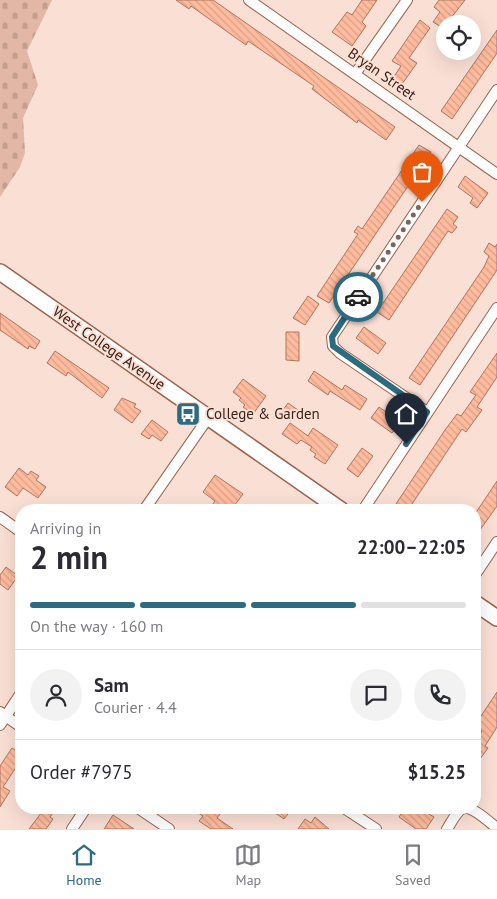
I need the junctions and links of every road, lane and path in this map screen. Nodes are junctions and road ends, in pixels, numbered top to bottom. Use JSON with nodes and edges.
{"nodes":[{"id":1,"x":407,"y":0,"type":"edge"},
{"id":2,"x":254,"y":1,"type":"edge"},
{"id":3,"x":355,"y":74,"type":"junction"},
{"id":4,"x":497,"y":90,"type":"edge"},
{"id":5,"x":459,"y":147,"type":"junction"},
{"id":6,"x":497,"y":174,"type":"edge"},
{"id":7,"x":0,"y":272,"type":"edge"},
{"id":8,"x":497,"y":308,"type":"edge"},
{"id":9,"x":427,"y":412,"type":"junction"},
{"id":10,"x":208,"y":418,"type":"junction"},
{"id":11,"x":148,"y":504,"type":"edge"},
{"id":12,"x":332,"y":504,"type":"edge"},
{"id":13,"x":367,"y":504,"type":"edge"},
{"id":14,"x":0,"y":517,"type":"edge"},
{"id":15,"x":15,"y":528,"type":"edge"},
{"id":16,"x":497,"y":542,"type":"edge"},
{"id":17,"x":481,"y":567,"type":"edge"},
{"id":18,"x":481,"y":607,"type":"edge"},
{"id":19,"x":497,"y":618,"type":"edge"},
{"id":20,"x":15,"y":701,"type":"edge"},
{"id":21,"x":2,"y":717,"type":"edge"},
{"id":22,"x":15,"y":724,"type":"edge"},
{"id":23,"x":82,"y":814,"type":"edge"},
{"id":24,"x":147,"y":814,"type":"edge"},
{"id":25,"x":353,"y":814,"type":"edge"},
{"id":26,"x":457,"y":814,"type":"edge"},
{"id":27,"x":478,"y":814,"type":"edge"},
{"id":28,"x":497,"y":828,"type":"edge"},
{"id":29,"x":72,"y":829,"type":"edge"},
{"id":30,"x":169,"y":829,"type":"edge"},
{"id":31,"x":376,"y":829,"type":"edge"},
{"id":32,"x":447,"y":829,"type":"edge"}],
"edges":[{"from":1,"to":3,"type":"street"},
{"from":2,"to":3,"type":"street","name":"Bryan Street"},
{"from":3,"to":5,"type":"street","name":"Bryan Street"},
{"from":4,"to":5,"type":"street"},
{"from":5,"to":6,"type":"street","name":"Bryan Street"},
{"from":5,"to":9,"type":"street"},
{"from":7,"to":10,"type":"main road","name":"West College Avenue"},
{"from":8,"to":9,"type":"street"},
{"from":9,"to":13,"type":"street"},
{"from":10,"to":11,"type":"street"},
{"from":10,"to":12,"type":"main road","name":"West College Avenue"},
{"from":14,"to":15,"type":"street"},
{"from":16,"to":17,"type":"street"},
{"from":18,"to":19,"type":"main road"},
{"from":20,"to":21,"type":"street"},
{"from":21,"to":22,"type":"street"},
{"from":23,"to":29,"type":"street"},
{"from":24,"to":30,"type":"street"},
{"from":25,"to":31,"type":"street"},
{"from":26,"to":32,"type":"street"},
{"from":27,"to":28,"type":"street"}]}
